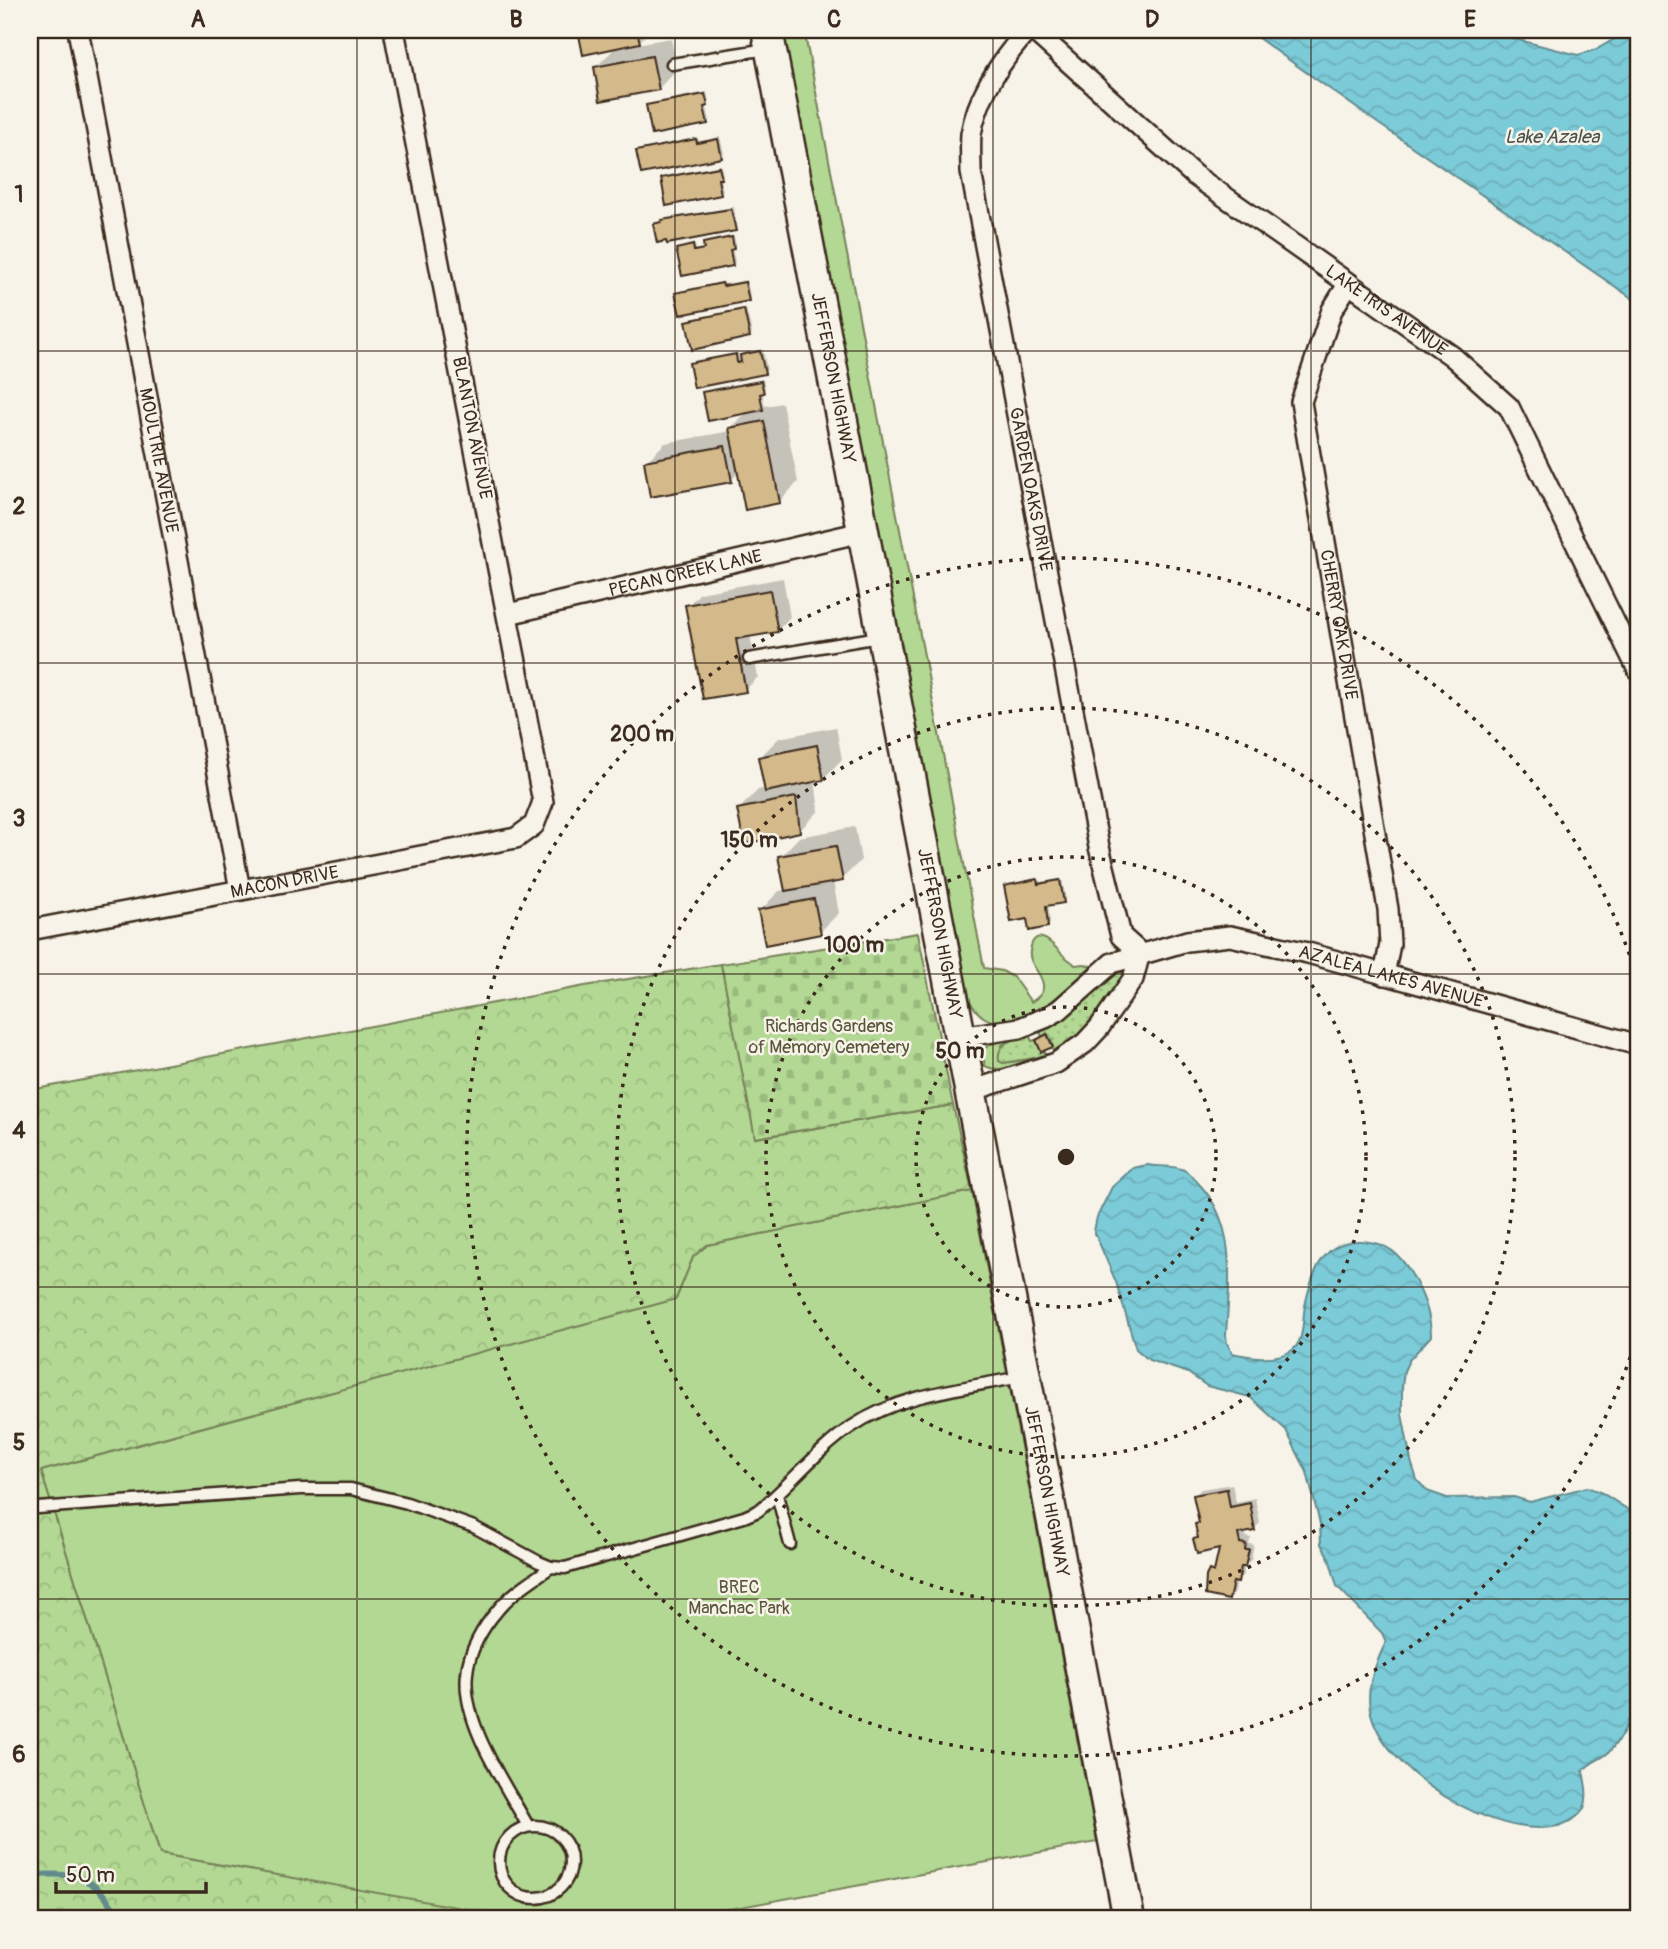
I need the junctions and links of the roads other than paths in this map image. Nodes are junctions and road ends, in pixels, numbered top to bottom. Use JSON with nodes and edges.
{"nodes":[{"id":1,"x":78,"y":30,"type":"edge"},
{"id":2,"x":394,"y":30,"type":"edge"},
{"id":3,"x":1031,"y":30,"type":"edge"},
{"id":4,"x":769,"y":39,"type":"edge"},
{"id":5,"x":672,"y":64,"type":"dead end"},
{"id":6,"x":1349,"y":283,"type":"junction"},
{"id":7,"x":862,"y":532,"type":"junction"},
{"id":8,"x":508,"y":614,"type":"junction"},
{"id":9,"x":883,"y":637,"type":"junction"},
{"id":10,"x":749,"y":659,"type":"dead end"},
{"id":11,"x":1638,"y":670,"type":"edge"},
{"id":12,"x":534,"y":825,"type":"joint"},
{"id":13,"x":240,"y":890,"type":"junction"},
{"id":14,"x":30,"y":930,"type":"edge"},
{"id":15,"x":1140,"y":953,"type":"junction"},
{"id":16,"x":1384,"y":975,"type":"junction"},
{"id":17,"x":960,"y":1037,"type":"junction"},
{"id":18,"x":1638,"y":1045,"type":"edge"},
{"id":19,"x":971,"y":1091,"type":"junction"},
{"id":20,"x":1024,"y":1376,"type":"junction"},
{"id":21,"x":777,"y":1495,"type":"junction"},
{"id":22,"x":38,"y":1508,"type":"dead end"},
{"id":23,"x":790,"y":1544,"type":"dead end"},
{"id":24,"x":551,"y":1567,"type":"junction"},
{"id":25,"x":528,"y":1826,"type":"junction"},
{"id":26,"x":1129,"y":1919,"type":"edge"}],
"edges":[{"from":1,"to":13,"type":"street","name":"MOULTRIE AVENUE"},
{"from":2,"to":8,"type":"street","name":"BLANTON AVENUE"},
{"from":3,"to":6,"type":"street","name":"LAKE IRIS AVENUE"},
{"from":3,"to":15,"type":"street","name":"GARDEN OAKS DRIVE"},
{"from":4,"to":5,"type":"lane"},
{"from":4,"to":7,"type":"main road","name":"JEFFERSON HIGHWAY"},
{"from":6,"to":11,"type":"street","name":"LAKE IRIS AVENUE"},
{"from":6,"to":16,"type":"street","name":"CHERRY OAK DRIVE"},
{"from":7,"to":8,"type":"street","name":"PECAN CREEK LANE"},
{"from":7,"to":9,"type":"main road","name":"JEFFERSON HIGHWAY"},
{"from":8,"to":12,"type":"street","name":"BLANTON AVENUE"},
{"from":9,"to":10,"type":"lane"},
{"from":9,"to":17,"type":"main road","name":"JEFFERSON HIGHWAY"},
{"from":12,"to":13,"type":"street","name":"MACON DRIVE"},
{"from":13,"to":14,"type":"street","name":"MACON DRIVE"},
{"from":15,"to":16,"type":"street","name":"AZALEA LAKES AVENUE"},
{"from":15,"to":17,"type":"street","name":"AZALEA LAKES AVENUE"},
{"from":15,"to":19,"type":"street"},
{"from":16,"to":18,"type":"street","name":"AZALEA LAKES AVENUE"},
{"from":17,"to":19,"type":"main road","name":"JEFFERSON HIGHWAY"},
{"from":19,"to":20,"type":"main road","name":"JEFFERSON HIGHWAY"},
{"from":20,"to":21,"type":"lane"},
{"from":20,"to":26,"type":"main road","name":"JEFFERSON HIGHWAY"},
{"from":21,"to":23,"type":"lane"},
{"from":21,"to":24,"type":"lane"},
{"from":22,"to":24,"type":"lane"},
{"from":24,"to":25,"type":"lane"},
{"from":25,"to":25,"type":"lane"}]}
